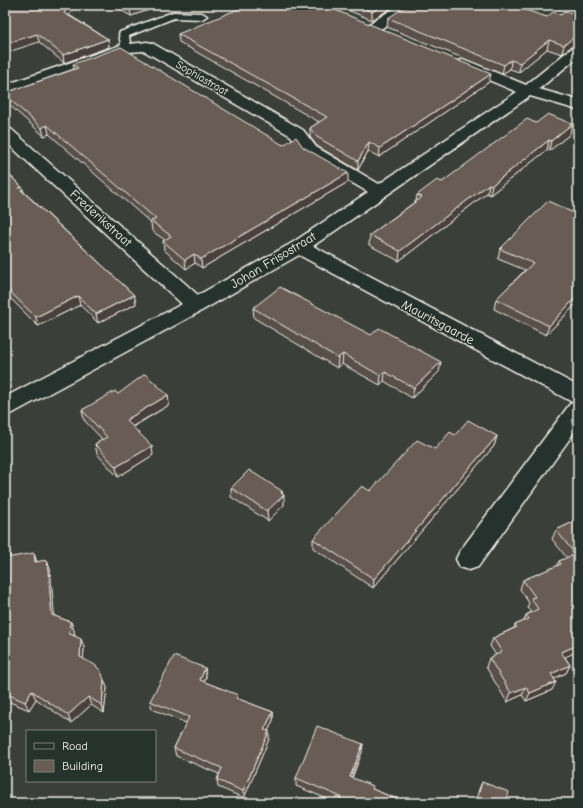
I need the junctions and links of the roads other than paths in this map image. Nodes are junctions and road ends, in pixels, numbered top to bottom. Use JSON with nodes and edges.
{"nodes":[{"id":1,"x":408,"y":5,"type":"edge"},
{"id":2,"x":202,"y":16,"type":"dead end"},
{"id":3,"x":360,"y":22,"type":"edge"},
{"id":4,"x":374,"y":27,"type":"junction"},
{"id":5,"x":388,"y":33,"type":"edge"},
{"id":6,"x":126,"y":48,"type":"junction"},
{"id":7,"x":578,"y":50,"type":"edge"},
{"id":8,"x":449,"y":58,"type":"edge"},
{"id":9,"x":5,"y":90,"type":"edge"},
{"id":10,"x":528,"y":91,"type":"junction"},
{"id":11,"x":578,"y":105,"type":"edge"},
{"id":12,"x":5,"y":132,"type":"edge"},
{"id":13,"x":380,"y":192,"type":"junction"},
{"id":14,"x":299,"y":247,"type":"junction"},
{"id":15,"x":196,"y":305,"type":"junction"},
{"id":16,"x":578,"y":396,"type":"edge"},
{"id":17,"x":5,"y":407,"type":"edge"},
{"id":18,"x":578,"y":410,"type":"edge"},
{"id":19,"x":469,"y":559,"type":"dead end"}],
"edges":[{"from":1,"to":4,"type":"street"},
{"from":2,"to":6,"type":"lane"},
{"from":3,"to":4,"type":"street"},
{"from":4,"to":5,"type":"street"},
{"from":6,"to":9,"type":"street","name":"Sophiastraat"},
{"from":6,"to":13,"type":"street","name":"Sophiastraat"},
{"from":7,"to":10,"type":"street","name":"Johan Frisostraat"},
{"from":8,"to":10,"type":"street"},
{"from":10,"to":11,"type":"street"},
{"from":10,"to":13,"type":"street","name":"Johan Frisostraat"},
{"from":12,"to":15,"type":"street","name":"Frederikstraat"},
{"from":13,"to":14,"type":"street","name":"Johan Frisostraat"},
{"from":14,"to":15,"type":"street","name":"Johan Frisostraat"},
{"from":14,"to":16,"type":"street","name":"Mauritsgaarde"},
{"from":15,"to":17,"type":"street","name":"Johan Frisostraat"},
{"from":18,"to":19,"type":"street"}]}
